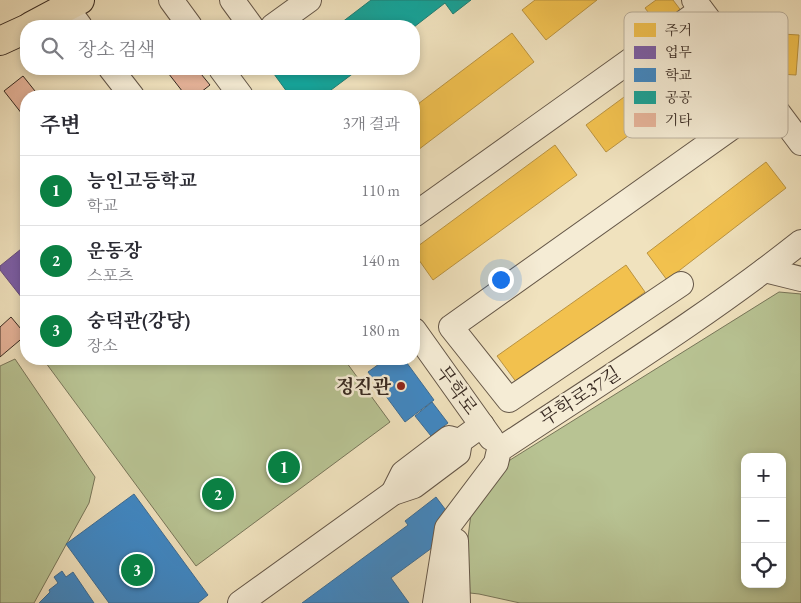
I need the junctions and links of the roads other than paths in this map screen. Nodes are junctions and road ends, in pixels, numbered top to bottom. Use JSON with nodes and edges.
{"nodes":[{"id":1,"x":171,"y":0,"type":"edge"},
{"id":2,"x":232,"y":0,"type":"edge"},
{"id":3,"x":309,"y":0,"type":"edge"},
{"id":4,"x":75,"y":11,"type":"edge"},
{"id":5,"x":281,"y":13,"type":"edge"},
{"id":6,"x":49,"y":20,"type":"edge"},
{"id":7,"x":186,"y":20,"type":"edge"},
{"id":8,"x":247,"y":20,"type":"edge"},
{"id":9,"x":20,"y":32,"type":"edge"},
{"id":10,"x":0,"y":41,"type":"edge"},
{"id":11,"x":624,"y":59,"type":"edge"},
{"id":12,"x":116,"y":75,"type":"edge"},
{"id":13,"x":225,"y":75,"type":"edge"},
{"id":14,"x":128,"y":90,"type":"edge"},
{"id":15,"x":237,"y":90,"type":"edge"},
{"id":16,"x":788,"y":126,"type":"edge"},
{"id":17,"x":718,"y":138,"type":"edge"},
{"id":18,"x":801,"y":143,"type":"edge"},
{"id":19,"x":420,"y":211,"type":"edge"},
{"id":20,"x":801,"y":242,"type":"edge"},
{"id":21,"x":765,"y":270,"type":"junction"},
{"id":22,"x":801,"y":279,"type":"edge"},
{"id":23,"x":681,"y":284,"type":"dead end"},
{"id":24,"x":420,"y":338,"type":"edge"},
{"id":25,"x":482,"y":425,"type":"junction"},
{"id":26,"x":499,"y":450,"type":"junction"},
{"id":27,"x":456,"y":517,"type":"junction"},
{"id":28,"x":249,"y":600,"type":"edge"},
{"id":29,"x":435,"y":603,"type":"edge"},
{"id":30,"x":458,"y":603,"type":"edge"}],
"edges":[{"from":1,"to":7,"type":"street"},
{"from":2,"to":8,"type":"street"},
{"from":3,"to":5,"type":"street"},
{"from":4,"to":6,"type":"main road"},
{"from":9,"to":10,"type":"main road"},
{"from":11,"to":19,"type":"street"},
{"from":12,"to":14,"type":"street"},
{"from":13,"to":15,"type":"street"},
{"from":16,"to":18,"type":"street"},
{"from":17,"to":23,"type":"street"},
{"from":20,"to":21,"type":"street","name":"무학로37길"},
{"from":21,"to":22,"type":"street"},
{"from":21,"to":26,"type":"street","name":"무학로37길"},
{"from":24,"to":25,"type":"street","name":"무학로"},
{"from":25,"to":26,"type":"street","name":"무학로"},
{"from":25,"to":28,"type":"street"},
{"from":26,"to":27,"type":"street"},
{"from":27,"to":29,"type":"street"},
{"from":27,"to":30,"type":"street"}]}
